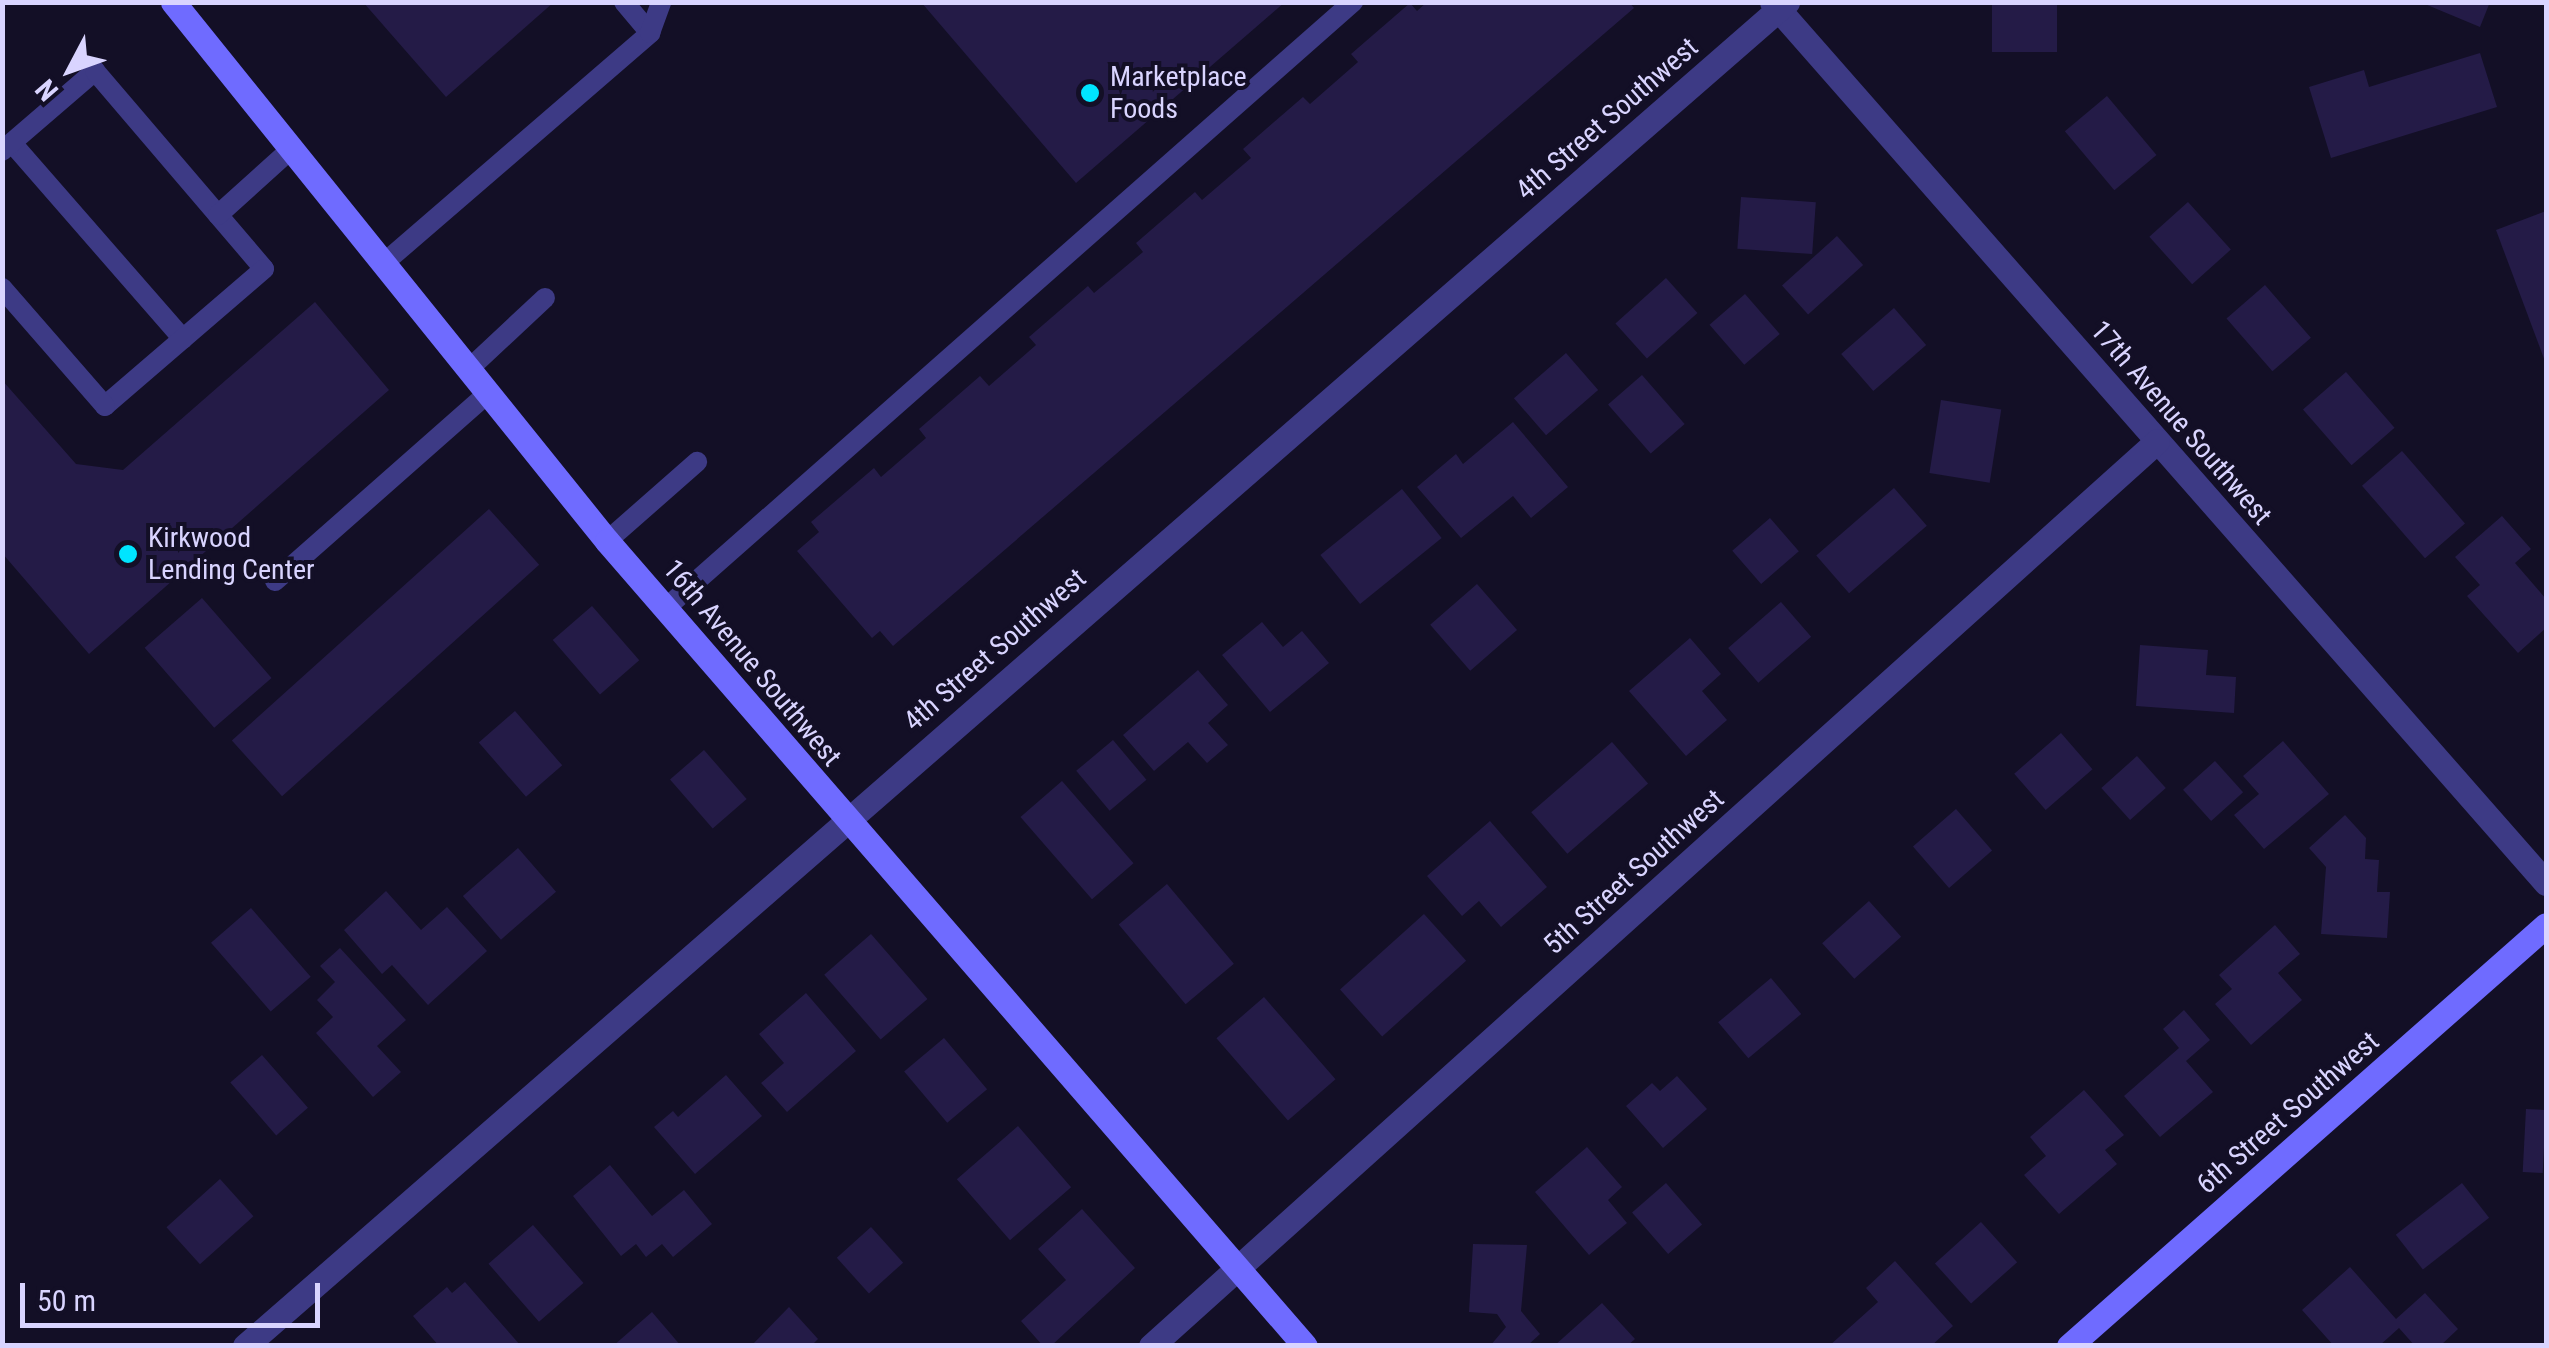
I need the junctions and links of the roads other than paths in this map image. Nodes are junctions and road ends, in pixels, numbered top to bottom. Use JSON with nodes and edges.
{"nodes":[{"id":1,"x":173,"y":2,"type":"edge"},
{"id":2,"x":624,"y":2,"type":"edge"},
{"id":3,"x":661,"y":2,"type":"edge"},
{"id":4,"x":1352,"y":2,"type":"edge"},
{"id":5,"x":1779,"y":5,"type":"edge"},
{"id":6,"x":650,"y":33,"type":"junction"},
{"id":7,"x":7,"y":147,"type":"edge"},
{"id":8,"x":291,"y":149,"type":"junction"},
{"id":9,"x":218,"y":215,"type":"junction"},
{"id":10,"x":384,"y":264,"type":"junction"},
{"id":11,"x":2,"y":288,"type":"edge"},
{"id":12,"x":546,"y":298,"type":"dead end"},
{"id":13,"x":183,"y":339,"type":"junction"},
{"id":14,"x":468,"y":369,"type":"junction"},
{"id":15,"x":488,"y":394,"type":"junction"},
{"id":16,"x":2157,"y":442,"type":"junction"},
{"id":17,"x":697,"y":462,"type":"dead end"},
{"id":18,"x":607,"y":541,"type":"junction"},
{"id":19,"x":275,"y":581,"type":"dead end"},
{"id":20,"x":667,"y":607,"type":"junction"},
{"id":21,"x":846,"y":820,"type":"junction"},
{"id":22,"x":2546,"y":883,"type":"edge"},
{"id":23,"x":2546,"y":925,"type":"edge"},
{"id":24,"x":1238,"y":1270,"type":"junction"},
{"id":25,"x":246,"y":1346,"type":"edge"},
{"id":26,"x":1151,"y":1346,"type":"edge"},
{"id":27,"x":1305,"y":1346,"type":"edge"},
{"id":28,"x":2069,"y":1346,"type":"edge"}],
"edges":[{"from":1,"to":8,"type":"street","name":"16th Avenue Southwest"},
{"from":2,"to":6,"type":"lane"},
{"from":3,"to":6,"type":"lane"},
{"from":4,"to":20,"type":"lane"},
{"from":5,"to":16,"type":"street","name":"17th Avenue Southwest"},
{"from":5,"to":21,"type":"street","name":"4th Street Southwest"},
{"from":6,"to":10,"type":"lane"},
{"from":7,"to":9,"type":"lane"},
{"from":7,"to":13,"type":"lane"},
{"from":8,"to":9,"type":"lane"},
{"from":8,"to":10,"type":"street","name":"16th Avenue Southwest"},
{"from":9,"to":13,"type":"lane"},
{"from":10,"to":14,"type":"street","name":"16th Avenue Southwest"},
{"from":11,"to":13,"type":"lane"},
{"from":12,"to":14,"type":"lane"},
{"from":14,"to":15,"type":"street","name":"16th Avenue Southwest"},
{"from":15,"to":18,"type":"street","name":"16th Avenue Southwest"},
{"from":15,"to":19,"type":"lane"},
{"from":16,"to":22,"type":"street","name":"17th Avenue Southwest"},
{"from":16,"to":24,"type":"street","name":"5th Street Southwest"},
{"from":17,"to":18,"type":"lane"},
{"from":18,"to":20,"type":"street","name":"16th Avenue Southwest"},
{"from":20,"to":21,"type":"street","name":"16th Avenue Southwest"},
{"from":21,"to":24,"type":"street","name":"16th Avenue Southwest"},
{"from":21,"to":25,"type":"street","name":"4th Street Southwest"},
{"from":23,"to":28,"type":"street","name":"6th Street Southwest"},
{"from":24,"to":26,"type":"street","name":"5th Street Southwest"},
{"from":24,"to":27,"type":"street","name":"16th Avenue Southwest"}]}
